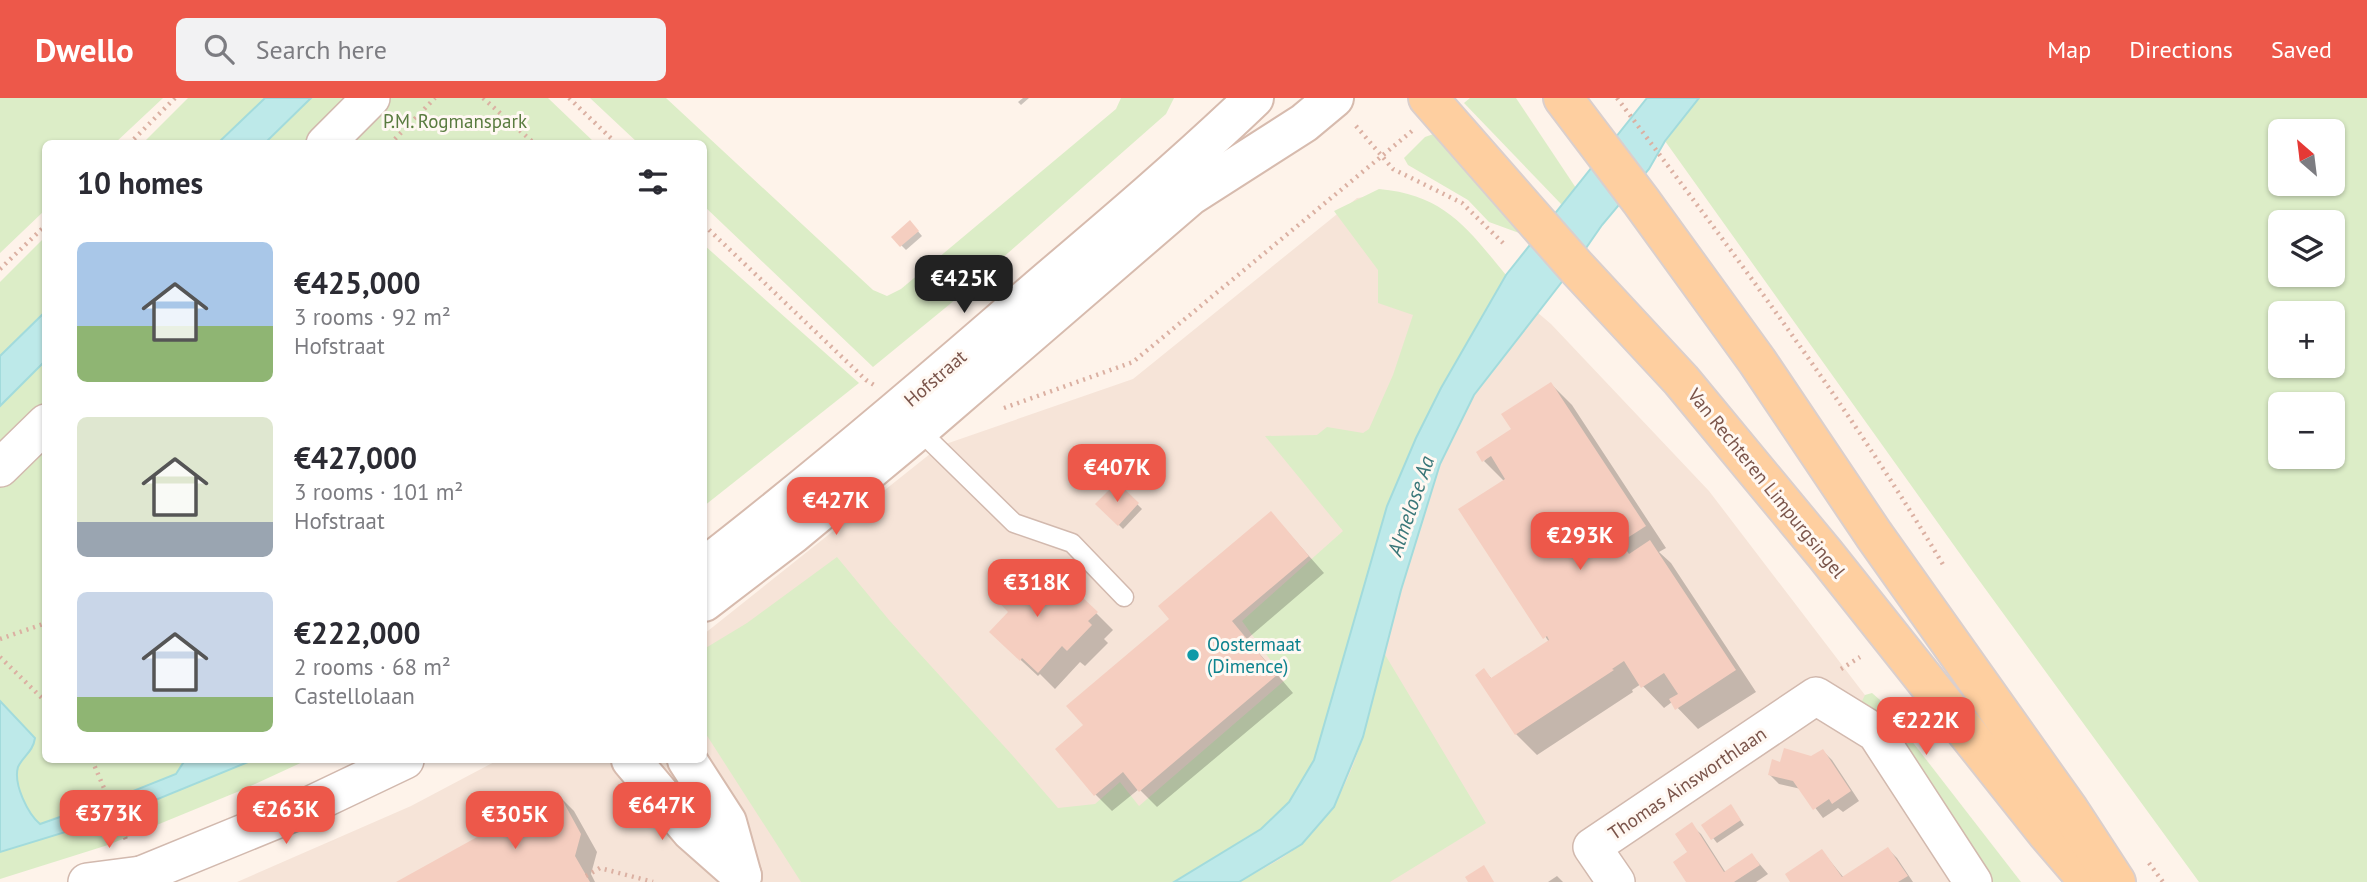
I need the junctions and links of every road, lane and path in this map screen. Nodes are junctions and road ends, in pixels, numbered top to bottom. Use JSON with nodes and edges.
{"nodes":[{"id":1,"x":175,"y":98,"type":"edge"},
{"id":2,"x":371,"y":98,"type":"edge"},
{"id":3,"x":435,"y":98,"type":"edge"},
{"id":4,"x":483,"y":98,"type":"edge"},
{"id":5,"x":569,"y":98,"type":"edge"},
{"id":6,"x":1254,"y":98,"type":"edge"},
{"id":7,"x":1563,"y":98,"type":"edge"},
{"id":8,"x":1618,"y":98,"type":"edge"},
{"id":9,"x":1333,"y":100,"type":"edge"},
{"id":10,"x":1433,"y":103,"type":"edge"},
{"id":11,"x":133,"y":140,"type":"edge"},
{"id":12,"x":329,"y":140,"type":"edge"},
{"id":13,"x":394,"y":140,"type":"edge"},
{"id":14,"x":530,"y":140,"type":"edge"},
{"id":15,"x":613,"y":140,"type":"edge"},
{"id":16,"x":1381,"y":156,"type":"junction"},
{"id":17,"x":707,"y":228,"type":"edge"},
{"id":18,"x":42,"y":229,"type":"edge"},
{"id":19,"x":1507,"y":247,"type":"dead end"},
{"id":20,"x":0,"y":269,"type":"edge"},
{"id":21,"x":866,"y":380,"type":"dead end"},
{"id":22,"x":997,"y":410,"type":"dead end"},
{"id":23,"x":42,"y":427,"type":"edge"},
{"id":24,"x":919,"y":430,"type":"junction"},
{"id":25,"x":0,"y":468,"type":"edge"},
{"id":26,"x":707,"y":565,"type":"edge"},
{"id":27,"x":1950,"y":576,"type":"dead end"},
{"id":28,"x":1124,"y":597,"type":"dead end"},
{"id":29,"x":707,"y":600,"type":"edge"},
{"id":30,"x":42,"y":624,"type":"edge"},
{"id":31,"x":0,"y":639,"type":"edge"},
{"id":32,"x":0,"y":657,"type":"edge"},
{"id":33,"x":42,"y":698,"type":"edge"},
{"id":34,"x":93,"y":763,"type":"edge"},
{"id":35,"x":399,"y":763,"type":"edge"},
{"id":36,"x":634,"y":763,"type":"edge"},
{"id":37,"x":663,"y":763,"type":"edge"},
{"id":38,"x":689,"y":763,"type":"edge"},
{"id":39,"x":2147,"y":860,"type":"dead end"},
{"id":40,"x":586,"y":876,"type":"dead end"},
{"id":41,"x":136,"y":878,"type":"edge"},
{"id":42,"x":744,"y":879,"type":"edge"},
{"id":43,"x":87,"y":882,"type":"edge"},
{"id":44,"x":653,"y":882,"type":"edge"},
{"id":45,"x":1616,"y":882,"type":"edge"},
{"id":46,"x":1973,"y":882,"type":"edge"},
{"id":47,"x":2089,"y":882,"type":"edge"},
{"id":48,"x":2116,"y":882,"type":"edge"},
{"id":49,"x":2163,"y":882,"type":"edge"}],
"edges":[{"from":1,"to":11,"type":"path"},
{"from":2,"to":12,"type":"street"},
{"from":3,"to":13,"type":"path"},
{"from":4,"to":14,"type":"path"},
{"from":5,"to":15,"type":"path"},
{"from":6,"to":26,"type":"street","name":"Hofstraat"},
{"from":7,"to":48,"type":"main road"},
{"from":8,"to":27,"type":"path"},
{"from":9,"to":16,"type":"path"},
{"from":9,"to":24,"type":"street","name":"Hofstraat"},
{"from":10,"to":16,"type":"path"},
{"from":10,"to":47,"type":"main road","name":"Van Rechteren Limpurgsingel"},
{"from":16,"to":19,"type":"path"},
{"from":16,"to":22,"type":"path"},
{"from":17,"to":21,"type":"path"},
{"from":18,"to":20,"type":"path"},
{"from":23,"to":25,"type":"street"},
{"from":24,"to":28,"type":"lane"},
{"from":24,"to":29,"type":"street","name":"Hofstraat"},
{"from":30,"to":31,"type":"path"},
{"from":32,"to":33,"type":"path"},
{"from":34,"to":41,"type":"path"},
{"from":35,"to":41,"type":"street"},
{"from":36,"to":42,"type":"street"},
{"from":37,"to":42,"type":"street"},
{"from":38,"to":42,"type":"street"},
{"from":39,"to":49,"type":"path"},
{"from":40,"to":44,"type":"path"},
{"from":41,"to":43,"type":"street"},
{"from":45,"to":46,"type":"street","name":"Thomas Ainsworthlaan"}]}
